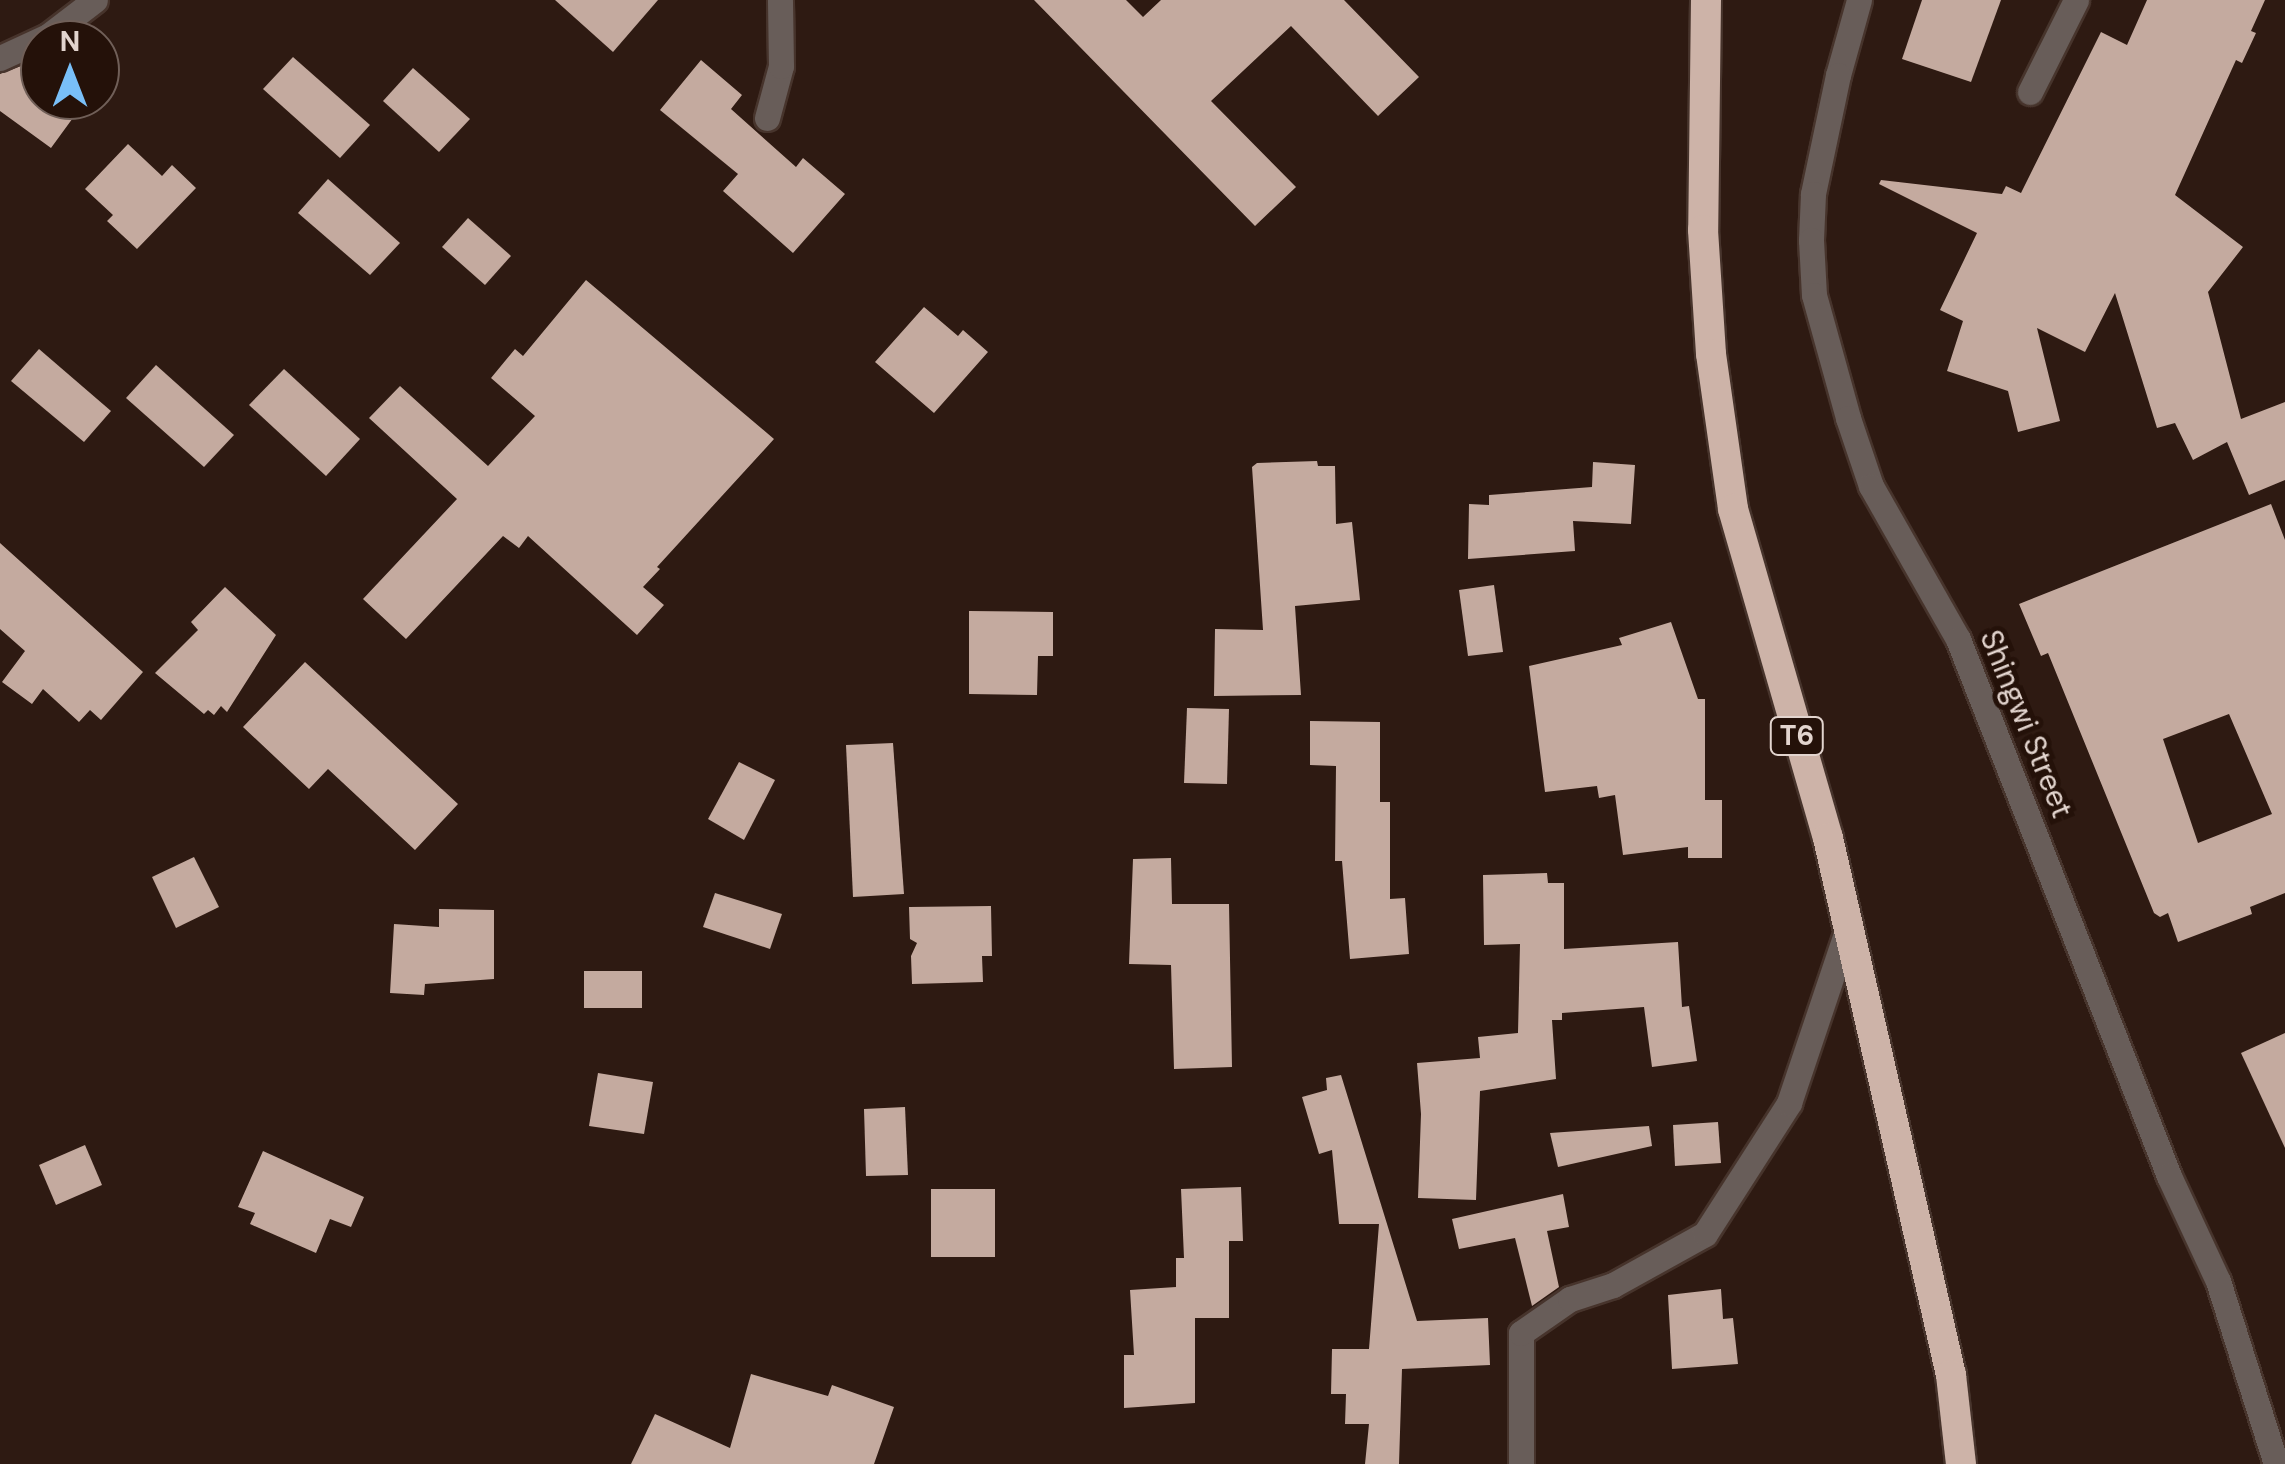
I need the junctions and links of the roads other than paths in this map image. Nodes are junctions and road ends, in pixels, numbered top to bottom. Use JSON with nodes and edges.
{"nodes":[{"id":1,"x":95,"y":0,"type":"edge"},
{"id":2,"x":780,"y":0,"type":"edge"},
{"id":3,"x":1706,"y":0,"type":"edge"},
{"id":4,"x":1859,"y":0,"type":"edge"},
{"id":5,"x":2076,"y":0,"type":"edge"},
{"id":6,"x":0,"y":58,"type":"edge"},
{"id":7,"x":2030,"y":92,"type":"dead end"},
{"id":8,"x":768,"y":118,"type":"dead end"},
{"id":9,"x":1847,"y":931,"type":"junction"},
{"id":10,"x":1521,"y":1464,"type":"edge"},
{"id":11,"x":1962,"y":1464,"type":"edge"},
{"id":12,"x":2276,"y":1464,"type":"edge"}],
"edges":[{"from":1,"to":6,"type":"street"},
{"from":2,"to":8,"type":"street"},
{"from":3,"to":9,"type":"highway","number":"T6"},
{"from":4,"to":12,"type":"street","name":"Shingwi Street"},
{"from":5,"to":7,"type":"street"},
{"from":9,"to":10,"type":"street"},
{"from":9,"to":11,"type":"highway","number":"T6"}]}
